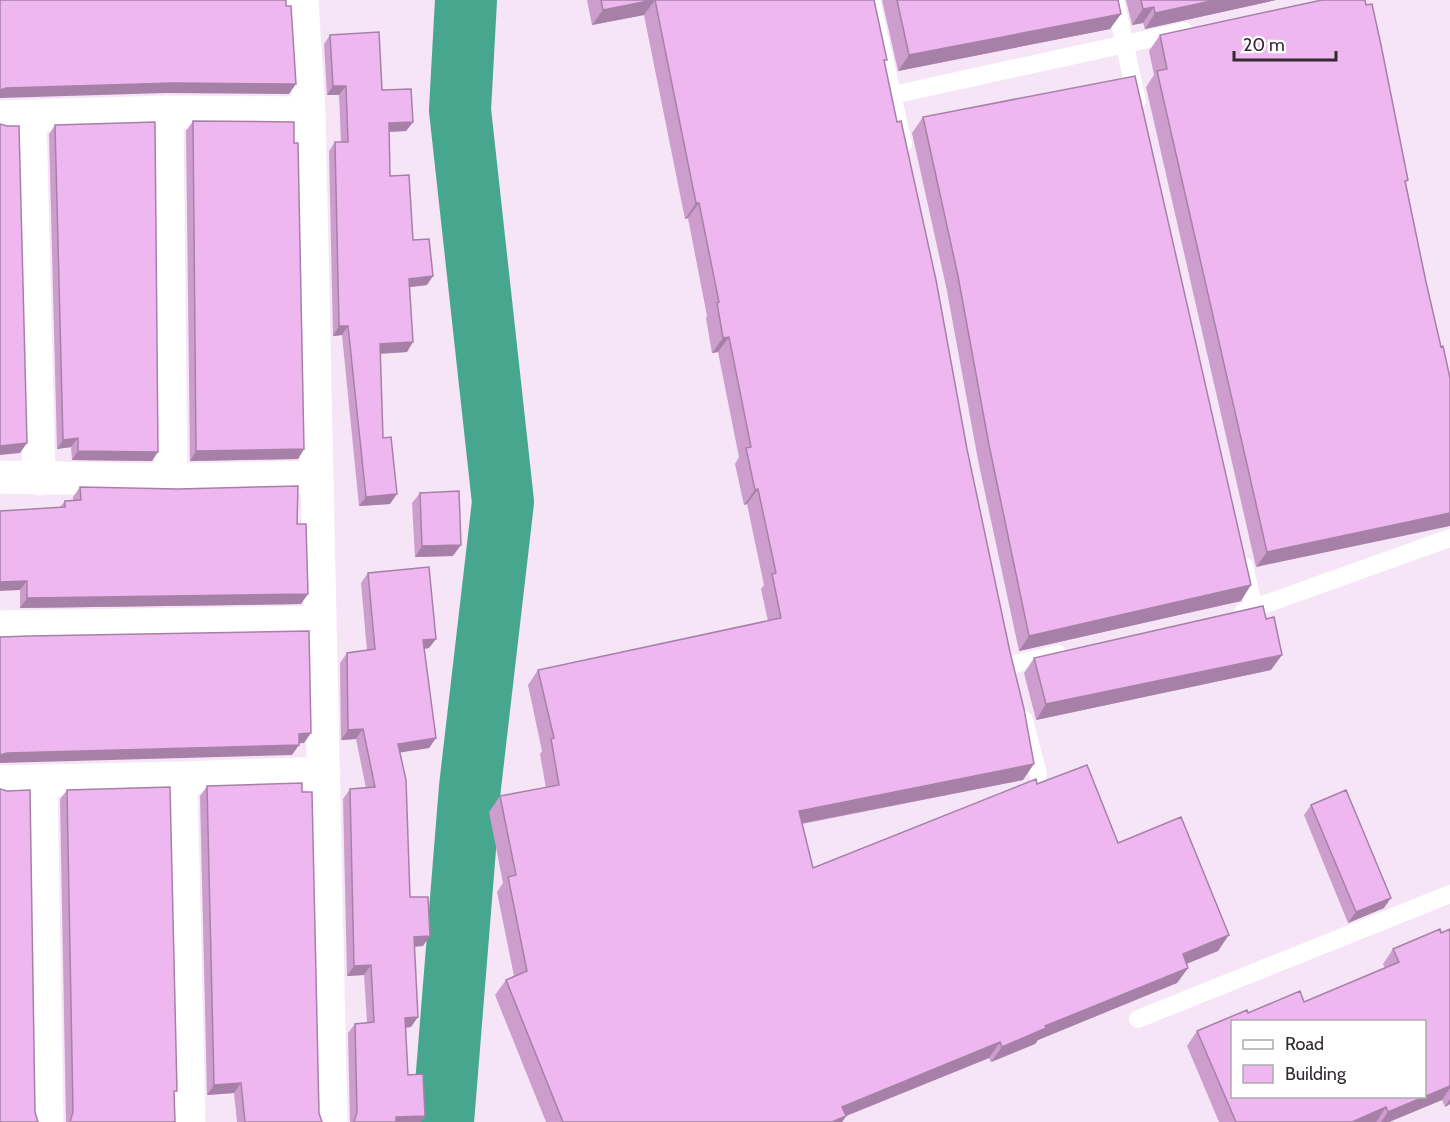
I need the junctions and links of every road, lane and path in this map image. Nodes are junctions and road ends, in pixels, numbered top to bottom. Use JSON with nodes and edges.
{"nodes":[{"id":1,"x":302,"y":0,"type":"edge"},
{"id":2,"x":871,"y":0,"type":"edge"},
{"id":3,"x":1114,"y":0,"type":"edge"},
{"id":4,"x":1204,"y":27,"type":"edge"},
{"id":5,"x":1124,"y":43,"type":"junction"},
{"id":6,"x":893,"y":95,"type":"junction"},
{"id":7,"x":166,"y":112,"type":"junction"},
{"id":8,"x":309,"y":113,"type":"junction"},
{"id":9,"x":1140,"y":113,"type":"edge"},
{"id":10,"x":15,"y":117,"type":"edge"},
{"id":11,"x":908,"y":165,"type":"edge"},
{"id":12,"x":0,"y":477,"type":"edge"},
{"id":13,"x":316,"y":477,"type":"junction"},
{"id":14,"x":39,"y":479,"type":"junction"},
{"id":15,"x":171,"y":480,"type":"junction"},
{"id":16,"x":1450,"y":538,"type":"edge"},
{"id":17,"x":1240,"y":552,"type":"edge"},
{"id":18,"x":1254,"y":609,"type":"junction"},
{"id":19,"x":1231,"y":615,"type":"edge"},
{"id":20,"x":320,"y":622,"type":"junction"},
{"id":21,"x":0,"y":627,"type":"edge"},
{"id":22,"x":1080,"y":649,"type":"edge"},
{"id":23,"x":1016,"y":687,"type":"edge"},
{"id":24,"x":1021,"y":708,"type":"edge"},
{"id":25,"x":324,"y":773,"type":"junction"},
{"id":26,"x":1038,"y":774,"type":"dead end"},
{"id":27,"x":181,"y":778,"type":"junction"},
{"id":28,"x":41,"y":781,"type":"junction"},
{"id":29,"x":0,"y":782,"type":"edge"},
{"id":30,"x":1450,"y":894,"type":"edge"},
{"id":31,"x":1138,"y":1019,"type":"dead end"},
{"id":32,"x":47,"y":1122,"type":"edge"},
{"id":33,"x":189,"y":1122,"type":"edge"},
{"id":34,"x":331,"y":1122,"type":"edge"}],
"edges":[{"from":1,"to":8,"type":"street"},
{"from":2,"to":6,"type":"lane"},
{"from":3,"to":5,"type":"lane"},
{"from":4,"to":5,"type":"lane"},
{"from":5,"to":6,"type":"lane"},
{"from":5,"to":9,"type":"lane"},
{"from":6,"to":11,"type":"lane"},
{"from":7,"to":8,"type":"street"},
{"from":7,"to":10,"type":"street"},
{"from":7,"to":15,"type":"street"},
{"from":8,"to":13,"type":"street"},
{"from":10,"to":14,"type":"street"},
{"from":12,"to":14,"type":"street"},
{"from":13,"to":15,"type":"street"},
{"from":13,"to":20,"type":"street"},
{"from":14,"to":15,"type":"street"},
{"from":16,"to":18,"type":"lane"},
{"from":17,"to":18,"type":"lane"},
{"from":18,"to":19,"type":"lane"},
{"from":20,"to":21,"type":"street"},
{"from":20,"to":25,"type":"street"},
{"from":22,"to":23,"type":"lane"},
{"from":24,"to":26,"type":"lane"},
{"from":25,"to":27,"type":"street"},
{"from":25,"to":34,"type":"street"},
{"from":27,"to":28,"type":"street"},
{"from":27,"to":33,"type":"street"},
{"from":28,"to":29,"type":"street"},
{"from":28,"to":32,"type":"street"},
{"from":30,"to":31,"type":"lane"}]}
